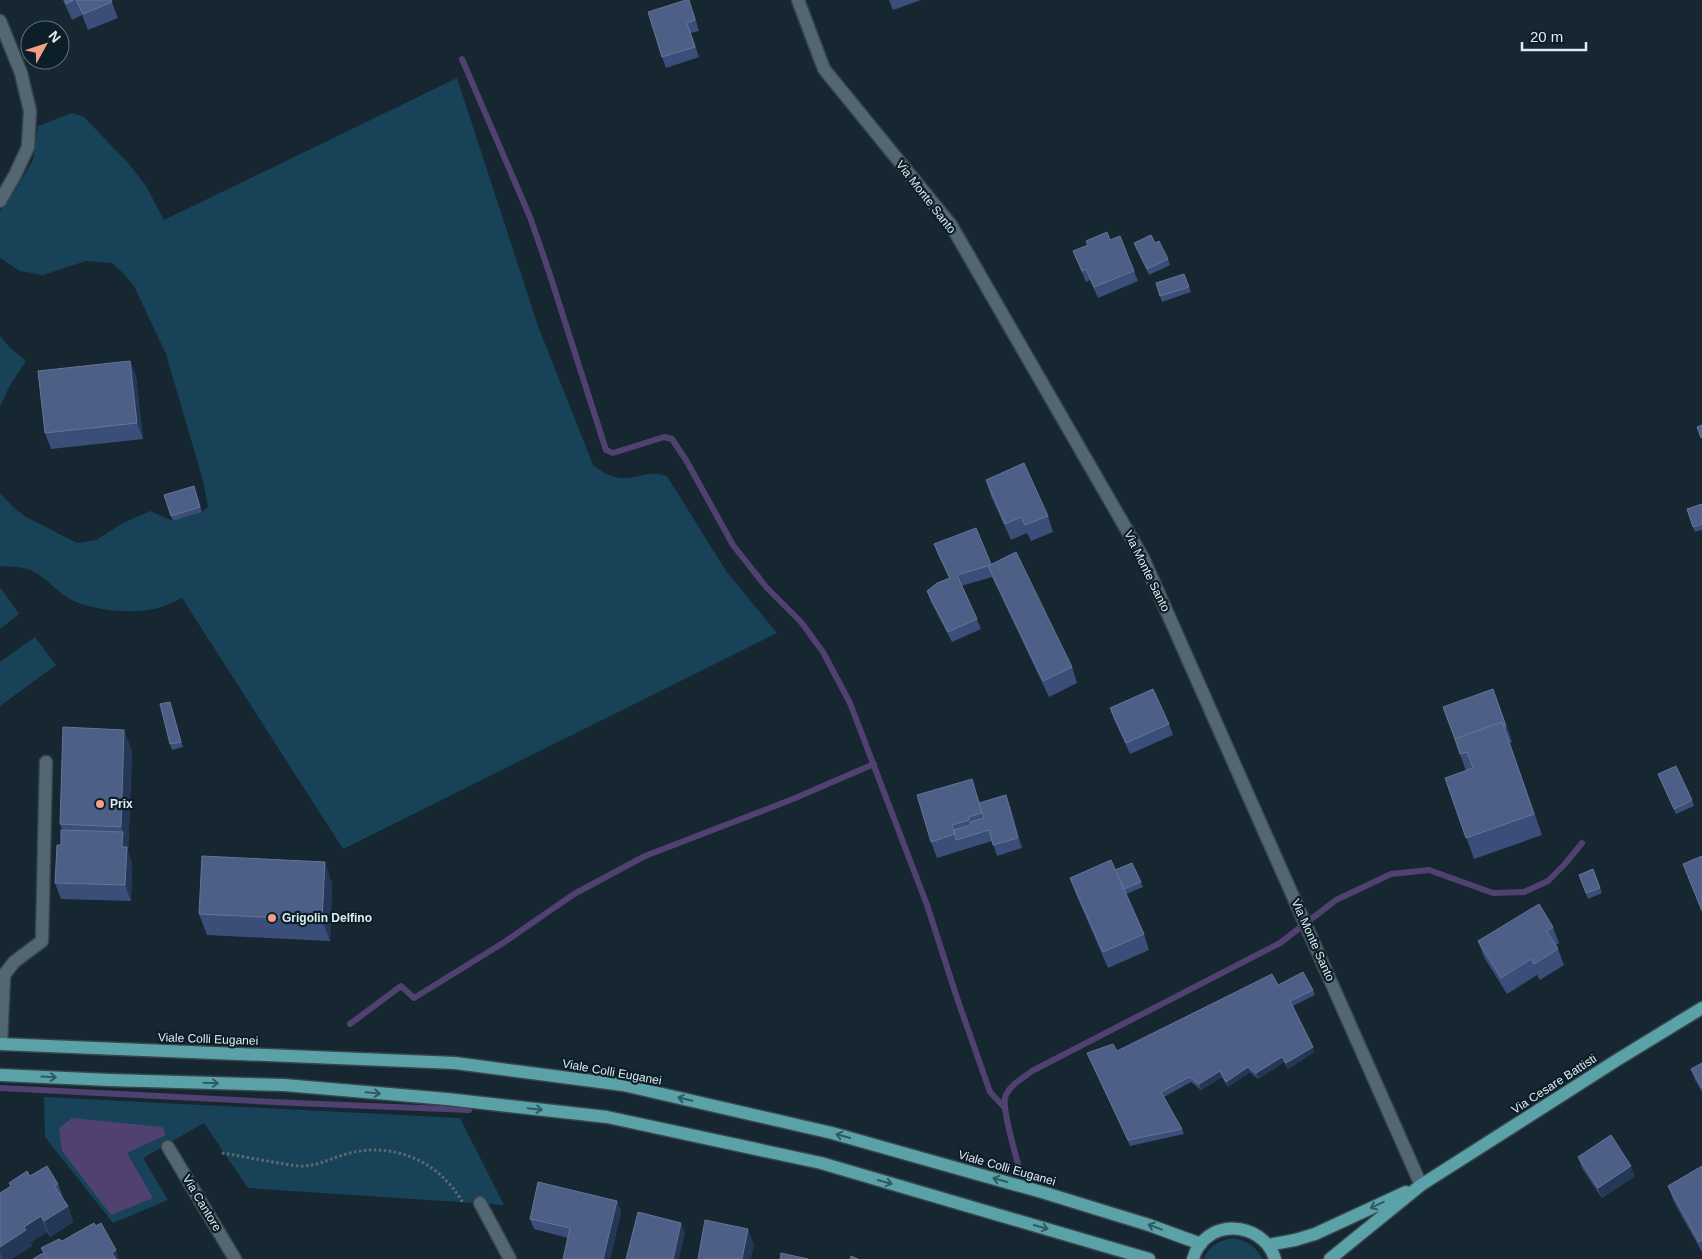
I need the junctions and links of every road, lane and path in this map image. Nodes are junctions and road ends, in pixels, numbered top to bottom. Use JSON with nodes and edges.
{"nodes":[{"id":1,"x":798,"y":0,"type":"edge"},
{"id":2,"x":0,"y":21,"type":"edge"},
{"id":3,"x":0,"y":201,"type":"edge"},
{"id":4,"x":46,"y":762,"type":"dead end"},
{"id":5,"x":1702,"y":1008,"type":"edge"},
{"id":6,"x":0,"y":1044,"type":"edge"},
{"id":7,"x":0,"y":1075,"type":"edge"},
{"id":8,"x":168,"y":1147,"type":"dead end"},
{"id":9,"x":222,"y":1153,"type":"dead end"},
{"id":10,"x":1421,"y":1185,"type":"junction"},
{"id":11,"x":480,"y":1203,"type":"dead end"},
{"id":12,"x":464,"y":1205,"type":"dead end"},
{"id":13,"x":1201,"y":1244,"type":"junction"},
{"id":14,"x":1268,"y":1245,"type":"junction"},
{"id":15,"x":236,"y":1259,"type":"edge"},
{"id":16,"x":510,"y":1259,"type":"edge"},
{"id":17,"x":1149,"y":1259,"type":"edge"},
{"id":18,"x":1193,"y":1259,"type":"edge"},
{"id":19,"x":1275,"y":1259,"type":"edge"},
{"id":20,"x":1330,"y":1259,"type":"edge"}],
"edges":[{"from":1,"to":10,"type":"street","name":"Via Monte Santo"},
{"from":2,"to":3,"type":"street"},
{"from":4,"to":6,"type":"street"},
{"from":5,"to":10,"type":"main road","name":"Via Cesare Battisti"},
{"from":13,"to":6,"type":"main road","name":"Viale Colli Euganei","one_way":true},
{"from":7,"to":17,"type":"main road","one_way":true},
{"from":8,"to":15,"type":"street","name":"Via Cantore"},
{"from":9,"to":12,"type":"path"},
{"from":10,"to":14,"type":"main road","name":"Via Cesare Battisti","one_way":true},
{"from":10,"to":20,"type":"main road","name":"Via Cesare Battisti"},
{"from":11,"to":16,"type":"street"},
{"from":13,"to":14,"type":"main road"},
{"from":13,"to":18,"type":"main road"},
{"from":14,"to":19,"type":"main road"}]}
